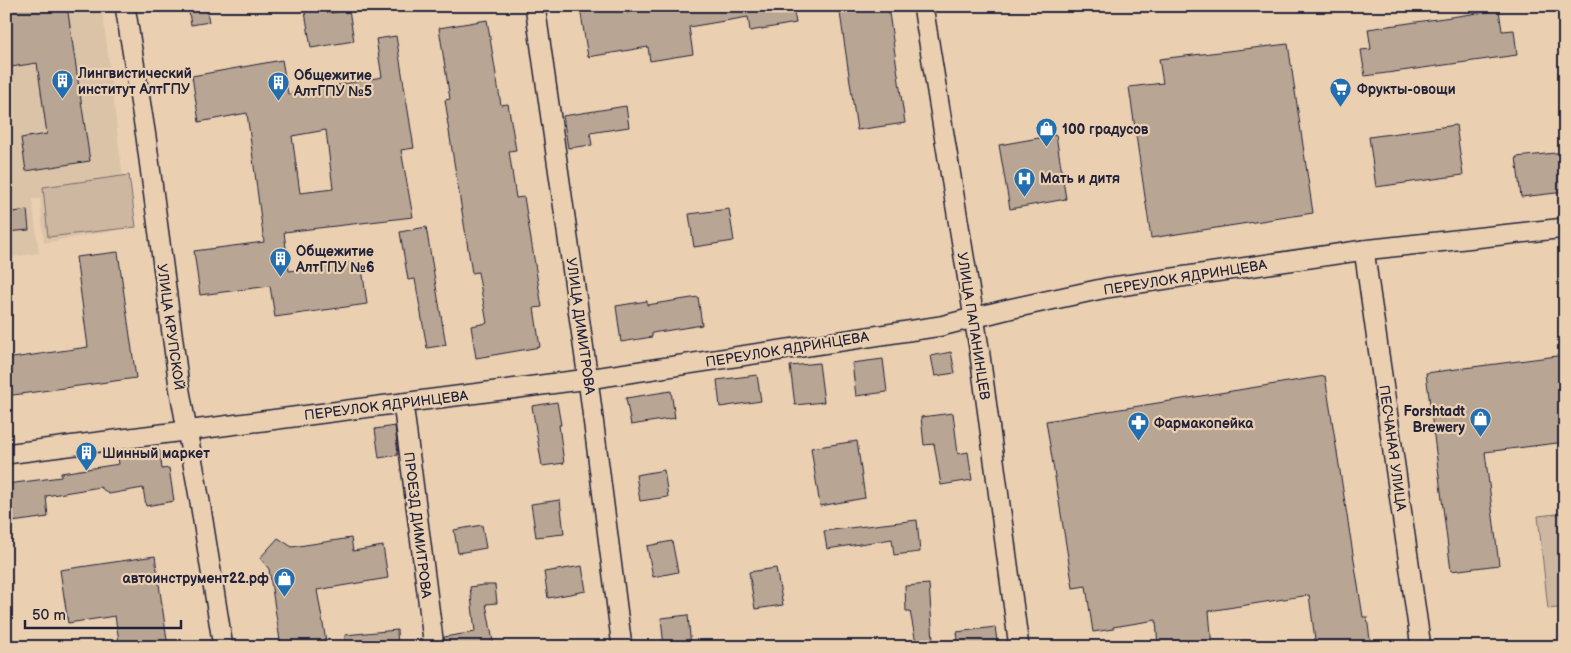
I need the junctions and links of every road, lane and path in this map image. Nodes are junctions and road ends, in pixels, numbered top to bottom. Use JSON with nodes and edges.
{"nodes":[{"id":1,"x":125,"y":6,"type":"edge"},
{"id":2,"x":535,"y":6,"type":"edge"},
{"id":3,"x":923,"y":6,"type":"edge"},
{"id":4,"x":1565,"y":228,"type":"edge"},
{"id":5,"x":1364,"y":250,"type":"junction"},
{"id":6,"x":973,"y":318,"type":"junction"},
{"id":7,"x":588,"y":379,"type":"junction"},
{"id":8,"x":403,"y":403,"type":"junction"},
{"id":9,"x":187,"y":430,"type":"junction"},
{"id":10,"x":6,"y":454,"type":"edge"},
{"id":11,"x":223,"y":647,"type":"edge"},
{"id":12,"x":434,"y":647,"type":"edge"},
{"id":13,"x":622,"y":647,"type":"edge"},
{"id":14,"x":1019,"y":647,"type":"edge"},
{"id":15,"x":1421,"y":647,"type":"edge"}],
"edges":[{"from":1,"to":9,"type":"street","name":"УЛИЦА КРУПСКОЙ"},
{"from":2,"to":7,"type":"street","name":"УЛИЦА ДИМИТРОВА"},
{"from":3,"to":6,"type":"street","name":"УЛИЦА ПАПАНИНЦЕВ"},
{"from":4,"to":5,"type":"street","name":"ПЕРЕУЛОК ЯДРИНЦЕВА"},
{"from":5,"to":6,"type":"street","name":"ПЕРЕУЛОК ЯДРИНЦЕВА"},
{"from":5,"to":15,"type":"street","name":"ПЕСЧАНАЯ УЛИЦА"},
{"from":6,"to":7,"type":"street","name":"ПЕРЕУЛОК ЯДРИНЦЕВА"},
{"from":6,"to":14,"type":"street","name":"УЛИЦА ПАПАНИНЦЕВ"},
{"from":7,"to":8,"type":"street","name":"ПЕРЕУЛОК ЯДРИНЦЕВА"},
{"from":7,"to":13,"type":"street","name":"УЛИЦА ДИМИТРОВА"},
{"from":8,"to":9,"type":"street","name":"ПЕРЕУЛОК ЯДРИНЦЕВА"},
{"from":8,"to":12,"type":"street","name":"ПРОЕЗД ДИМИТРОВА"},
{"from":9,"to":10,"type":"street","name":"ПЕРЕУЛОК ЯДРИНЦЕВА"},
{"from":9,"to":11,"type":"street","name":"УЛИЦА КРУПСКОЙ"}]}
